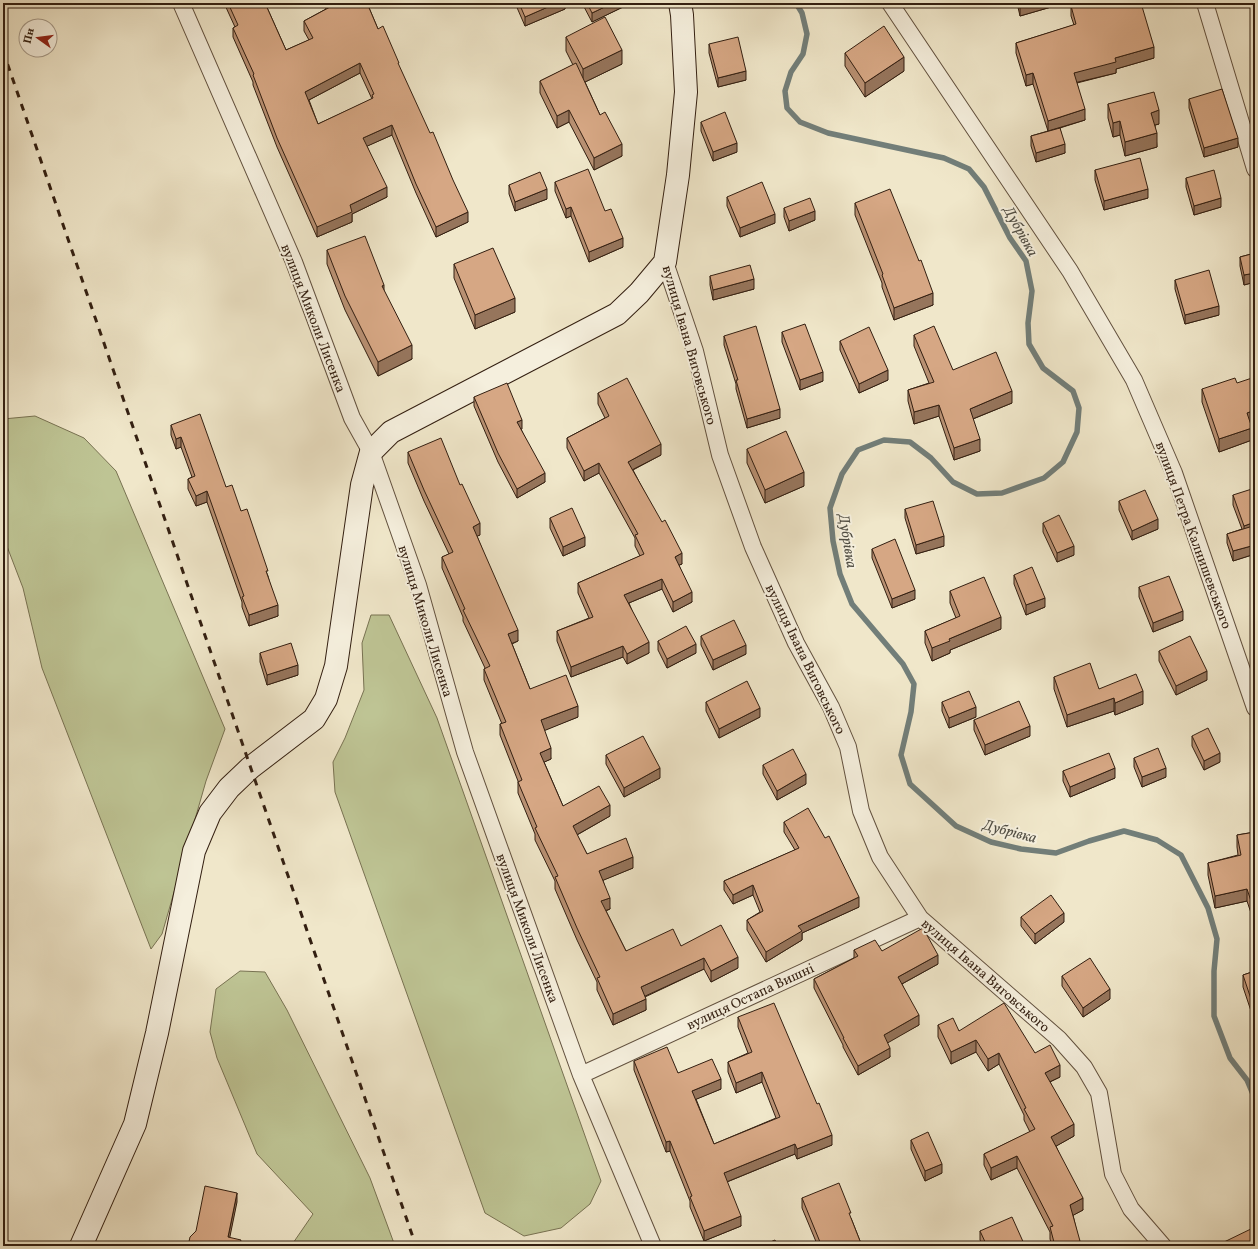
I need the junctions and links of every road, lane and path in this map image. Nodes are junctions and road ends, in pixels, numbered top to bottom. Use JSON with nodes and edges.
{"nodes":[{"id":1,"x":181,"y":3,"type":"edge"},
{"id":2,"x":680,"y":3,"type":"edge"},
{"id":3,"x":890,"y":3,"type":"edge"},
{"id":4,"x":1205,"y":3,"type":"edge"},
{"id":5,"x":1255,"y":169,"type":"edge"},
{"id":6,"x":665,"y":262,"type":"junction"},
{"id":7,"x":371,"y":452,"type":"junction"},
{"id":8,"x":1255,"y":708,"type":"edge"},
{"id":9,"x":920,"y":918,"type":"junction"},
{"id":10,"x":581,"y":1075,"type":"junction"},
{"id":11,"x":81,"y":1246,"type":"edge"},
{"id":12,"x":653,"y":1246,"type":"edge"},
{"id":13,"x":1164,"y":1246,"type":"edge"}],
"edges":[{"from":1,"to":7,"type":"street","name":"вулиця Миколи Лисенка"},
{"from":2,"to":6,"type":"main road","name":"вулиця Івана Виговського"},
{"from":3,"to":8,"type":"street","name":"вулиця Петра Калнишевського"},
{"from":4,"to":5,"type":"street"},
{"from":6,"to":7,"type":"main road"},
{"from":6,"to":9,"type":"street","name":"вулиця Івана Виговського"},
{"from":7,"to":10,"type":"street","name":"вулиця Миколи Лисенка"},
{"from":7,"to":11,"type":"main road"},
{"from":9,"to":10,"type":"street","name":"вулиця Остапа Вишні"},
{"from":9,"to":13,"type":"street","name":"вулиця Івана Виговського"},
{"from":10,"to":12,"type":"street","name":"вулиця Миколи Лисенка"}]}
